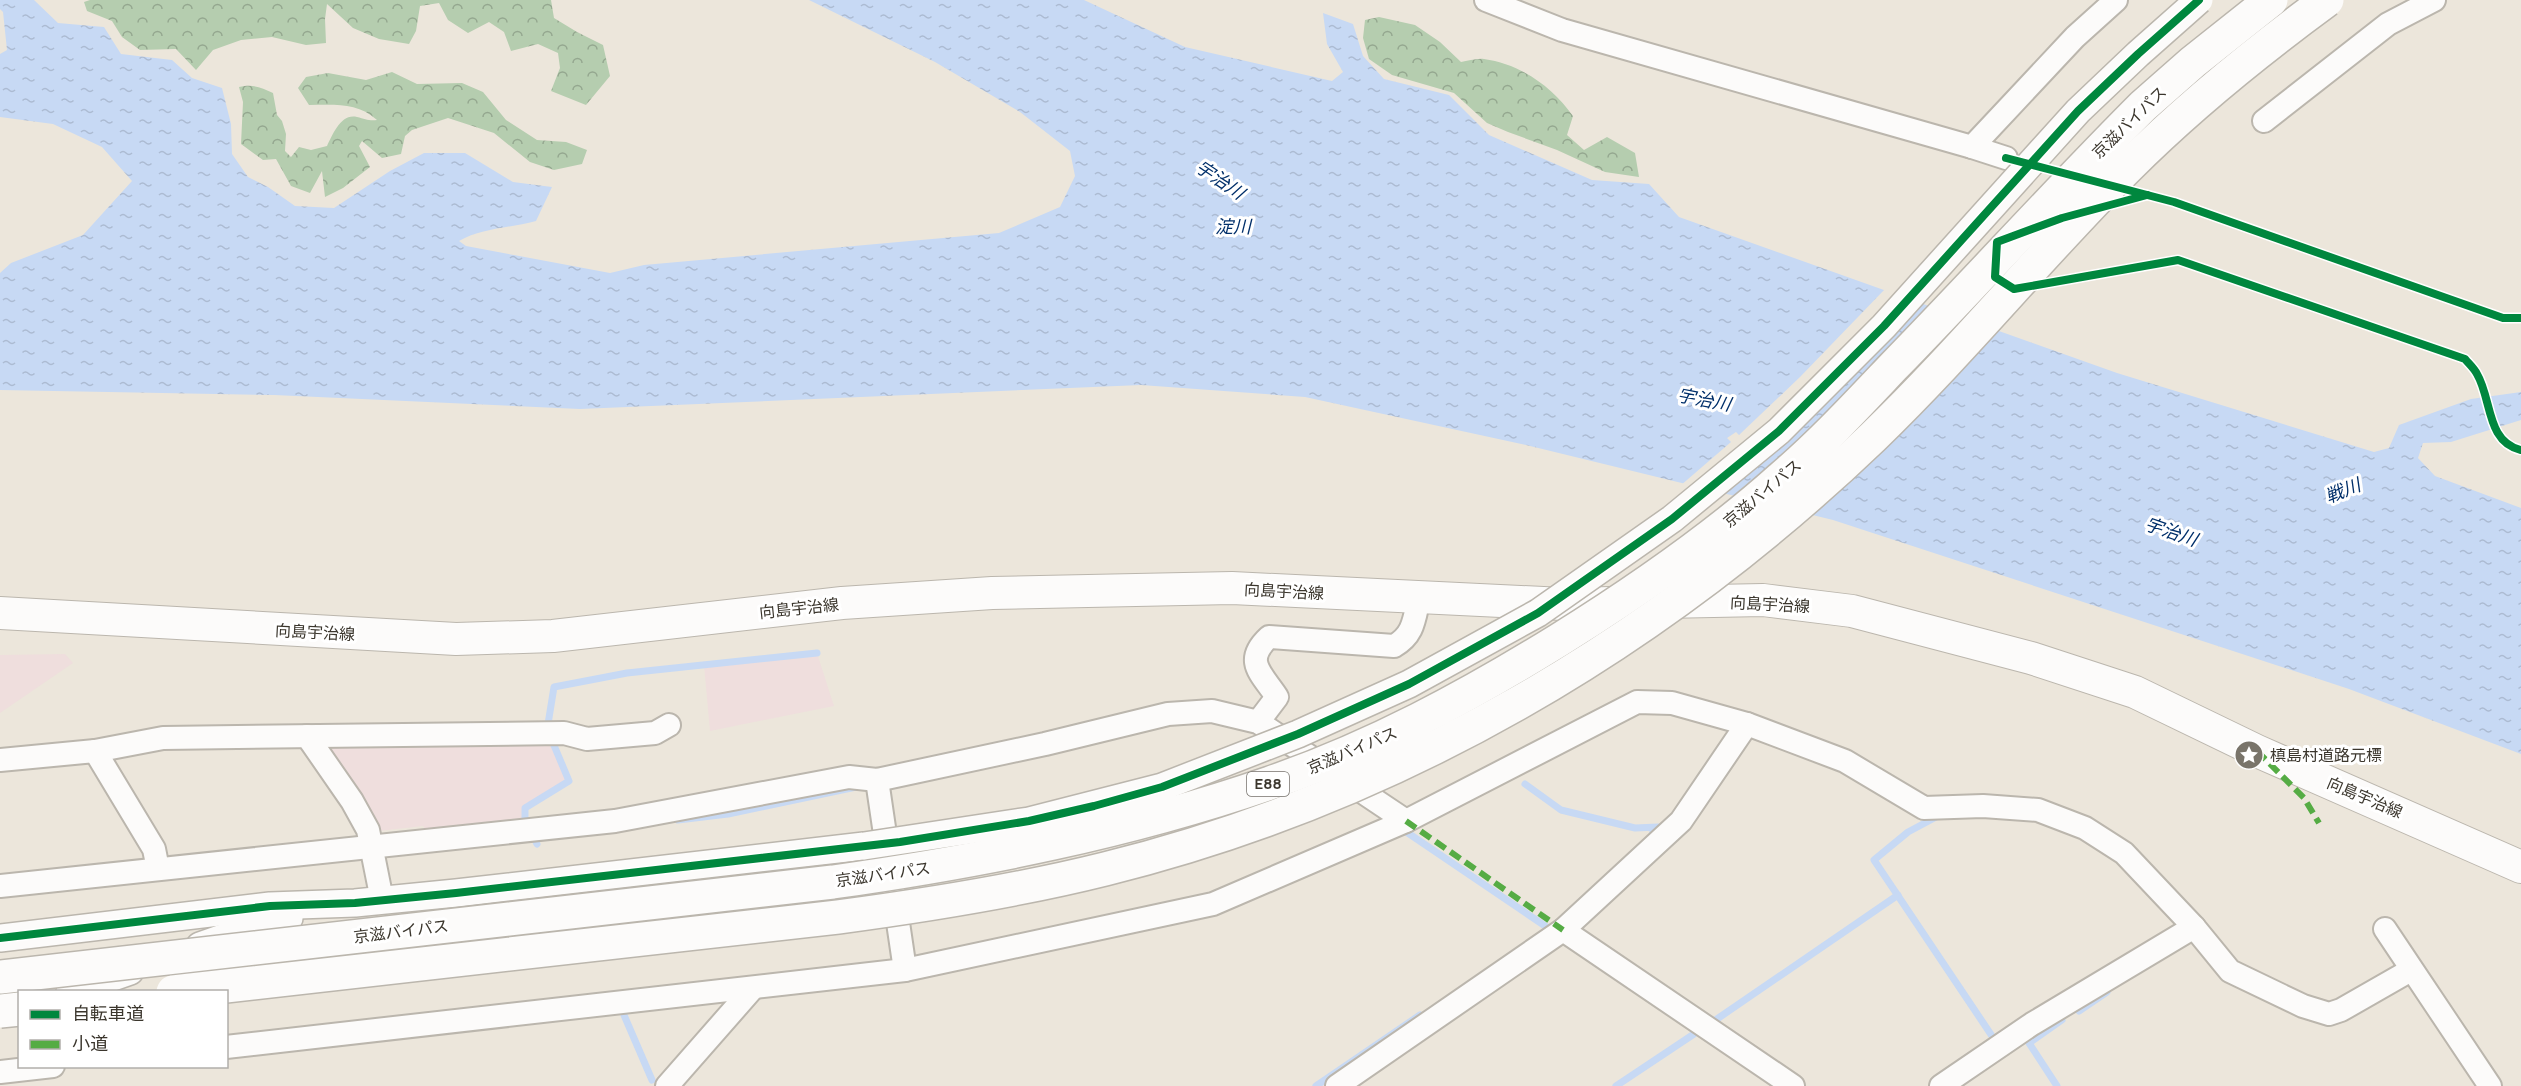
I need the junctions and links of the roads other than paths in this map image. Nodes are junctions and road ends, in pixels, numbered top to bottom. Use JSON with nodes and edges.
{"nodes":[{"id":1,"x":1486,"y":0,"type":"edge"},
{"id":2,"x":2116,"y":0,"type":"edge"},
{"id":3,"x":2199,"y":0,"type":"edge"},
{"id":4,"x":2271,"y":0,"type":"edge"},
{"id":5,"x":2327,"y":0,"type":"edge"},
{"id":6,"x":2434,"y":0,"type":"edge"},
{"id":7,"x":2264,"y":122,"type":"dead end"},
{"id":8,"x":1972,"y":147,"type":"junction"},
{"id":9,"x":2006,"y":158,"type":"dead end"},
{"id":10,"x":1419,"y":598,"type":"junction"},
{"id":11,"x":0,"y":613,"type":"edge"},
{"id":12,"x":1258,"y":722,"type":"junction"},
{"id":13,"x":1748,"y":724,"type":"junction"},
{"id":14,"x":669,"y":725,"type":"dead end"},
{"id":15,"x":307,"y":736,"type":"junction"},
{"id":16,"x":95,"y":751,"type":"junction"},
{"id":17,"x":0,"y":760,"type":"edge"},
{"id":18,"x":877,"y":780,"type":"junction"},
{"id":19,"x":1406,"y":821,"type":"junction"},
{"id":20,"x":372,"y":846,"type":"junction"},
{"id":21,"x":2521,"y":867,"type":"edge"},
{"id":22,"x":158,"y":869,"type":"junction"},
{"id":23,"x":0,"y":886,"type":"edge"},
{"id":24,"x":381,"y":900,"type":"junction"},
{"id":25,"x":355,"y":903,"type":"junction"},
{"id":26,"x":2194,"y":927,"type":"junction"},
{"id":27,"x":2385,"y":929,"type":"dead end"},
{"id":28,"x":1563,"y":930,"type":"junction"},
{"id":29,"x":0,"y":938,"type":"edge"},
{"id":30,"x":905,"y":970,"type":"junction"},
{"id":31,"x":2411,"y":970,"type":"junction"},
{"id":32,"x":0,"y":977,"type":"edge"},
{"id":33,"x":753,"y":988,"type":"junction"},
{"id":34,"x":76,"y":990,"type":"edge"},
{"id":35,"x":191,"y":990,"type":"edge"},
{"id":36,"x":18,"y":1008,"type":"edge"},
{"id":37,"x":0,"y":1012,"type":"edge"},
{"id":38,"x":228,"y":1047,"type":"edge"},
{"id":39,"x":35,"y":1068,"type":"edge"},
{"id":40,"x":0,"y":1072,"type":"edge"},
{"id":41,"x":667,"y":1086,"type":"edge"},
{"id":42,"x":1337,"y":1086,"type":"edge"},
{"id":43,"x":1793,"y":1086,"type":"edge"},
{"id":44,"x":1941,"y":1086,"type":"edge"},
{"id":45,"x":2490,"y":1086,"type":"edge"}],
"edges":[{"from":1,"to":8,"type":"street"},
{"from":2,"to":8,"type":"street"},
{"from":3,"to":24,"type":"street","bridge":true},
{"from":4,"to":32,"type":"highway","name":"京滋バイパス","number":"E88","bridge":true},
{"from":5,"to":35,"type":"highway","name":"京滋バイパス","number":"E88","bridge":true},
{"from":6,"to":7,"type":"street"},
{"from":8,"to":9,"type":"street"},
{"from":10,"to":11,"type":"main road","name":"向島宇治線"},
{"from":10,"to":12,"type":"street"},
{"from":10,"to":21,"type":"main road","name":"向島宇治線"},
{"from":12,"to":18,"type":"street"},
{"from":12,"to":19,"type":"street"},
{"from":13,"to":19,"type":"street"},
{"from":13,"to":26,"type":"street"},
{"from":13,"to":28,"type":"street"},
{"from":14,"to":15,"type":"street"},
{"from":15,"to":16,"type":"street"},
{"from":15,"to":20,"type":"street"},
{"from":16,"to":17,"type":"street"},
{"from":16,"to":22,"type":"street"},
{"from":18,"to":20,"type":"street"},
{"from":18,"to":30,"type":"street"},
{"from":19,"to":30,"type":"street"},
{"from":20,"to":22,"type":"street"},
{"from":20,"to":24,"type":"street"},
{"from":22,"to":23,"type":"street"},
{"from":24,"to":25,"type":"street"},
{"from":25,"to":29,"type":"street"},
{"from":25,"to":34,"type":"street"},
{"from":26,"to":31,"type":"street"},
{"from":26,"to":44,"type":"street"},
{"from":27,"to":31,"type":"street"},
{"from":28,"to":42,"type":"street"},
{"from":28,"to":43,"type":"street"},
{"from":30,"to":33,"type":"street"},
{"from":31,"to":45,"type":"street"},
{"from":33,"to":38,"type":"street"},
{"from":33,"to":41,"type":"street"},
{"from":36,"to":37,"type":"highway","bridge":true},
{"from":39,"to":40,"type":"street"}]}
